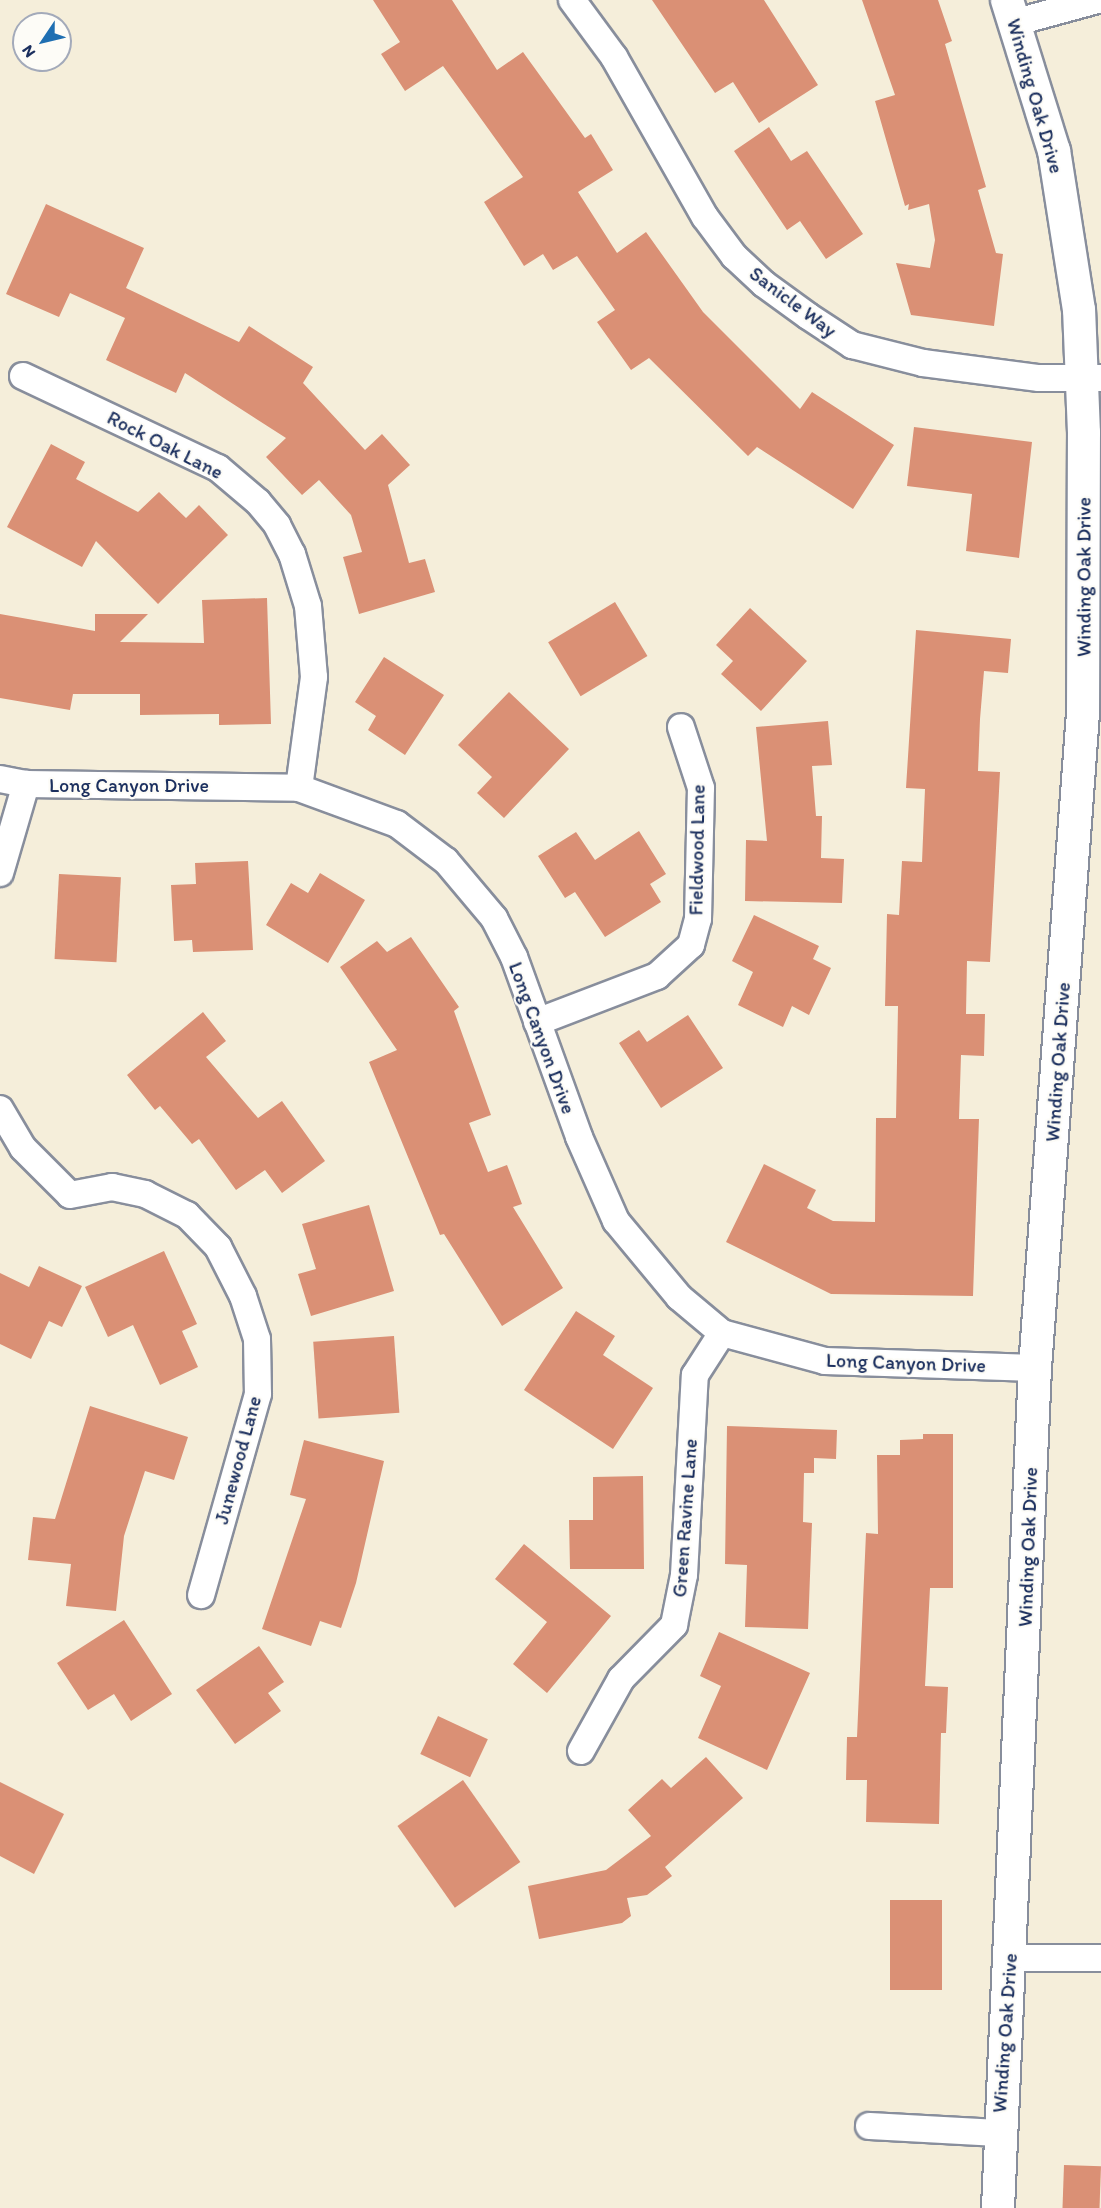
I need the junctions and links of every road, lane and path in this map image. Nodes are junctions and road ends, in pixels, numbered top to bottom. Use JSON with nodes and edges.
{"nodes":[{"id":1,"x":572,"y":0,"type":"edge"},
{"id":2,"x":1097,"y":0,"type":"edge"},
{"id":3,"x":1010,"y":12,"type":"edge"},
{"id":4,"x":23,"y":376,"type":"dead end"},
{"id":5,"x":1091,"y":378,"type":"edge"},
{"id":6,"x":1092,"y":715,"type":"edge"},
{"id":7,"x":681,"y":727,"type":"dead end"},
{"id":8,"x":0,"y":779,"type":"edge"},
{"id":9,"x":26,"y":784,"type":"junction"},
{"id":10,"x":299,"y":788,"type":"junction"},
{"id":11,"x":0,"y":873,"type":"edge"},
{"id":12,"x":537,"y":1022,"type":"junction"},
{"id":13,"x":0,"y":1109,"type":"edge"},
{"id":14,"x":722,"y":1332,"type":"junction"},
{"id":15,"x":1035,"y":1368,"type":"junction"},
{"id":16,"x":201,"y":1595,"type":"dead end"},
{"id":17,"x":581,"y":1751,"type":"dead end"},
{"id":18,"x":1011,"y":1958,"type":"junction"},
{"id":19,"x":1101,"y":1958,"type":"edge"},
{"id":20,"x":869,"y":2126,"type":"dead end"},
{"id":21,"x":999,"y":2133,"type":"junction"},
{"id":22,"x":998,"y":2208,"type":"edge"}],
"edges":[{"from":1,"to":5,"type":"street","name":"Sanicle Way"},
{"from":2,"to":3,"type":"street"},
{"from":3,"to":5,"type":"street","name":"Winding Oak Drive"},
{"from":4,"to":10,"type":"street","name":"Rock Oak Lane"},
{"from":5,"to":6,"type":"street","name":"Winding Oak Drive"},
{"from":6,"to":15,"type":"street","name":"Winding Oak Drive"},
{"from":7,"to":12,"type":"street","name":"Fieldwood Lane"},
{"from":8,"to":9,"type":"street","name":"Long Canyon Drive"},
{"from":9,"to":10,"type":"street","name":"Long Canyon Drive"},
{"from":9,"to":11,"type":"street"},
{"from":10,"to":12,"type":"street","name":"Long Canyon Drive"},
{"from":12,"to":14,"type":"street","name":"Long Canyon Drive"},
{"from":13,"to":16,"type":"street","name":"Junewood Lane"},
{"from":14,"to":15,"type":"street","name":"Long Canyon Drive"},
{"from":14,"to":17,"type":"street","name":"Green Ravine Lane"},
{"from":15,"to":18,"type":"street","name":"Winding Oak Drive"},
{"from":18,"to":19,"type":"street"},
{"from":18,"to":21,"type":"street","name":"Winding Oak Drive"},
{"from":20,"to":21,"type":"street","name":"Winding Oak Drive"},
{"from":21,"to":22,"type":"street","name":"Winding Oak Drive"}]}
